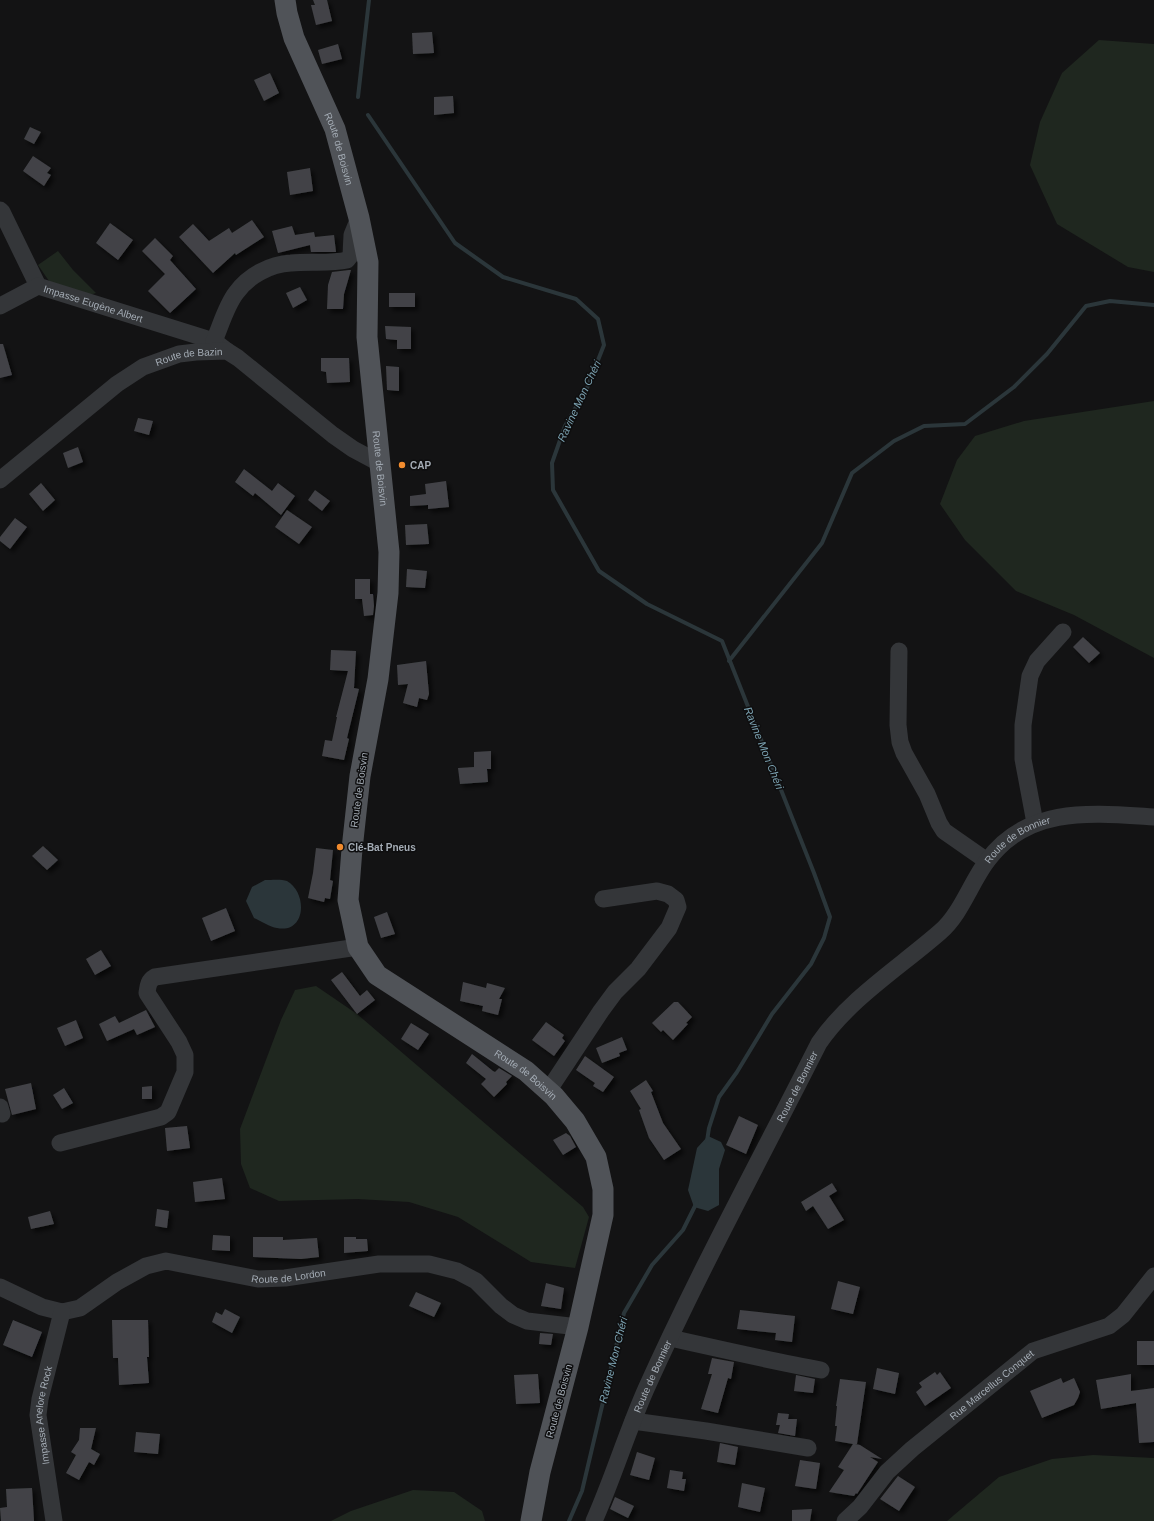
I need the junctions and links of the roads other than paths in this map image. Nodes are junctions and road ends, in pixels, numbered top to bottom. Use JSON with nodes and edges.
{"nodes":[{"id":1,"x":285,"y":0,"type":"edge"},
{"id":2,"x":0,"y":210,"type":"edge"},
{"id":3,"x":359,"y":218,"type":"junction"},
{"id":4,"x":38,"y":286,"type":"junction"},
{"id":5,"x":0,"y":306,"type":"edge"},
{"id":6,"x":221,"y":346,"type":"junction"},
{"id":7,"x":381,"y":464,"type":"junction"},
{"id":8,"x":0,"y":480,"type":"edge"},
{"id":9,"x":1063,"y":632,"type":"dead end"},
{"id":10,"x":899,"y":652,"type":"dead end"},
{"id":11,"x":1154,"y":817,"type":"edge"},
{"id":12,"x":1035,"y":823,"type":"junction"},
{"id":13,"x":987,"y":861,"type":"junction"},
{"id":14,"x":603,"y":899,"type":"dead end"},
{"id":15,"x":358,"y":947,"type":"junction"},
{"id":16,"x":548,"y":1091,"type":"junction"},
{"id":17,"x":60,"y":1143,"type":"dead end"},
{"id":18,"x":1154,"y":1276,"type":"edge"},
{"id":19,"x":0,"y":1287,"type":"edge"},
{"id":20,"x":62,"y":1312,"type":"junction"},
{"id":21,"x":578,"y":1327,"type":"junction"},
{"id":22,"x":670,"y":1338,"type":"junction"},
{"id":23,"x":821,"y":1370,"type":"dead end"},
{"id":24,"x":633,"y":1420,"type":"junction"},
{"id":25,"x":808,"y":1448,"type":"dead end"},
{"id":26,"x":598,"y":1520,"type":"edge"},
{"id":27,"x":54,"y":1521,"type":"edge"},
{"id":28,"x":531,"y":1521,"type":"edge"},
{"id":29,"x":845,"y":1521,"type":"edge"}],
"edges":[{"from":1,"to":3,"type":"main road","name":"Route de Boisvin"},
{"from":2,"to":4,"type":"street","name":"Impasse Eugène Albert"},
{"from":3,"to":6,"type":"street"},
{"from":3,"to":7,"type":"main road","name":"Route de Boisvin"},
{"from":4,"to":5,"type":"street"},
{"from":4,"to":6,"type":"street","name":"Impasse Eugène Albert"},
{"from":6,"to":7,"type":"street","name":"Route de Bazin"},
{"from":6,"to":8,"type":"street","name":"Route de Bazin"},
{"from":7,"to":15,"type":"main road","name":"Route de Boisvin"},
{"from":9,"to":12,"type":"street"},
{"from":10,"to":13,"type":"street"},
{"from":11,"to":12,"type":"street","name":"Route de Bonnier"},
{"from":12,"to":13,"type":"street","name":"Route de Bonnier"},
{"from":13,"to":22,"type":"street","name":"Route de Bonnier"},
{"from":14,"to":16,"type":"street"},
{"from":15,"to":16,"type":"main road","name":"Route de Boisvin"},
{"from":15,"to":17,"type":"street"},
{"from":16,"to":21,"type":"main road","name":"Route de Boisvin"},
{"from":18,"to":29,"type":"street","name":"Rue Marcellus Conquet"},
{"from":19,"to":20,"type":"street","name":"Route de Lordon"},
{"from":20,"to":21,"type":"street","name":"Route de Lordon"},
{"from":20,"to":27,"type":"street","name":"Impasse Anelore Rock"},
{"from":21,"to":28,"type":"main road","name":"Route de Boisvin"},
{"from":22,"to":23,"type":"street"},
{"from":22,"to":24,"type":"street","name":"Route de Bonnier"},
{"from":24,"to":25,"type":"street"},
{"from":24,"to":26,"type":"street","name":"Route de Bonnier"}]}
